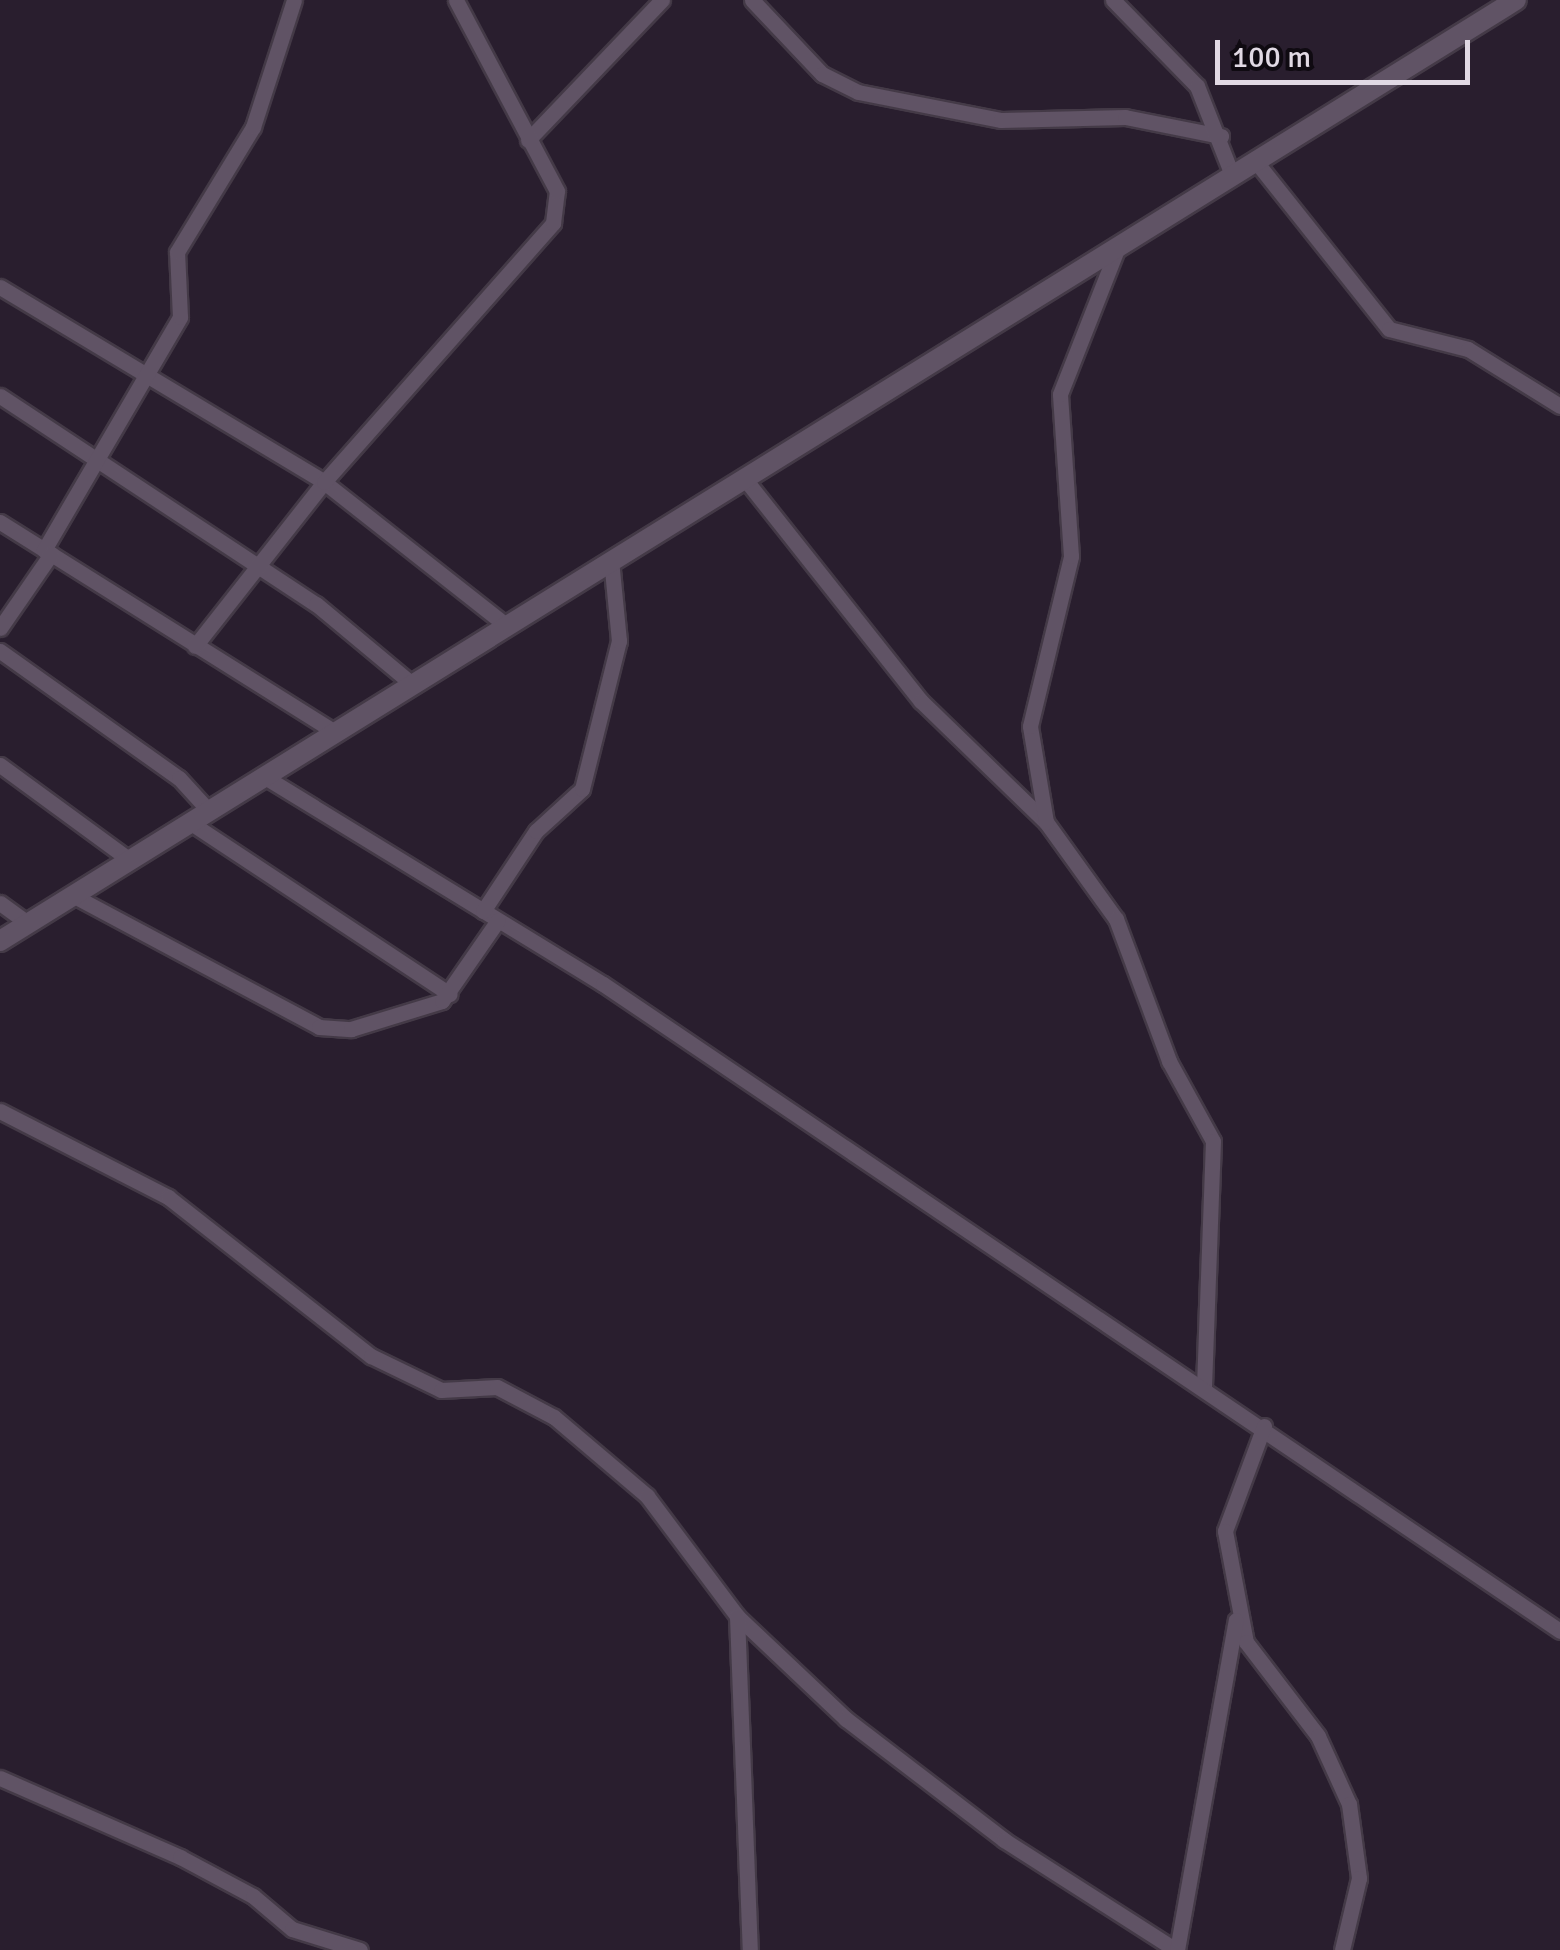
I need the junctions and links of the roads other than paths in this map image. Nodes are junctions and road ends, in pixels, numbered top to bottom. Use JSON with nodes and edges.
{"nodes":[{"id":1,"x":294,"y":0,"type":"edge"},
{"id":2,"x":456,"y":0,"type":"edge"},
{"id":3,"x":662,"y":0,"type":"edge"},
{"id":4,"x":752,"y":0,"type":"edge"},
{"id":5,"x":1112,"y":0,"type":"edge"},
{"id":6,"x":1516,"y":0,"type":"edge"},
{"id":7,"x":1220,"y":136,"type":"junction"},
{"id":8,"x":528,"y":140,"type":"junction"},
{"id":9,"x":1257,"y":163,"type":"junction"},
{"id":10,"x":1232,"y":176,"type":"junction"},
{"id":11,"x":1119,"y":244,"type":"junction"},
{"id":12,"x":0,"y":287,"type":"edge"},
{"id":13,"x":151,"y":375,"type":"junction"},
{"id":14,"x":0,"y":396,"type":"edge"},
{"id":15,"x":1560,"y":406,"type":"edge"},
{"id":16,"x":100,"y":458,"type":"junction"},
{"id":17,"x":324,"y":482,"type":"junction"},
{"id":18,"x":748,"y":482,"type":"junction"},
{"id":19,"x":0,"y":522,"type":"edge"},
{"id":20,"x":47,"y":552,"type":"junction"},
{"id":21,"x":612,"y":559,"type":"junction"},
{"id":22,"x":262,"y":567,"type":"junction"},
{"id":23,"x":506,"y":625,"type":"junction"},
{"id":24,"x":0,"y":628,"type":"edge"},
{"id":25,"x":195,"y":646,"type":"junction"},
{"id":26,"x":0,"y":652,"type":"edge"},
{"id":27,"x":412,"y":684,"type":"junction"},
{"id":28,"x":336,"y":732,"type":"junction"},
{"id":29,"x":0,"y":765,"type":"edge"},
{"id":30,"x":265,"y":777,"type":"junction"},
{"id":31,"x":200,"y":817,"type":"junction"},
{"id":32,"x":1046,"y":822,"type":"junction"},
{"id":33,"x":130,"y":860,"type":"junction"},
{"id":34,"x":74,"y":896,"type":"junction"},
{"id":35,"x":0,"y":903,"type":"edge"},
{"id":36,"x":483,"y":910,"type":"junction"},
{"id":37,"x":498,"y":920,"type":"junction"},
{"id":38,"x":28,"y":923,"type":"junction"},
{"id":39,"x":0,"y":941,"type":"edge"},
{"id":40,"x":449,"y":994,"type":"junction"},
{"id":41,"x":0,"y":1111,"type":"edge"},
{"id":42,"x":1204,"y":1387,"type":"junction"},
{"id":43,"x":1264,"y":1426,"type":"junction"},
{"id":44,"x":1238,"y":1612,"type":"junction"},
{"id":45,"x":737,"y":1616,"type":"junction"},
{"id":46,"x":1560,"y":1631,"type":"edge"},
{"id":47,"x":0,"y":1778,"type":"edge"},
{"id":48,"x":360,"y":1950,"type":"edge"},
{"id":49,"x":750,"y":1950,"type":"edge"},
{"id":50,"x":1177,"y":1950,"type":"edge"},
{"id":51,"x":1342,"y":1950,"type":"edge"}],
"edges":[{"from":1,"to":13,"type":"street"},
{"from":2,"to":8,"type":"street"},
{"from":3,"to":8,"type":"street"},
{"from":4,"to":7,"type":"street"},
{"from":5,"to":7,"type":"street"},
{"from":6,"to":9,"type":"street"},
{"from":7,"to":10,"type":"street"},
{"from":8,"to":17,"type":"street"},
{"from":9,"to":10,"type":"street"},
{"from":9,"to":15,"type":"street"},
{"from":10,"to":11,"type":"street"},
{"from":11,"to":18,"type":"street"},
{"from":11,"to":32,"type":"street"},
{"from":12,"to":13,"type":"street"},
{"from":13,"to":16,"type":"street"},
{"from":13,"to":17,"type":"street"},
{"from":14,"to":16,"type":"street"},
{"from":16,"to":20,"type":"street"},
{"from":16,"to":22,"type":"street"},
{"from":17,"to":22,"type":"street"},
{"from":17,"to":23,"type":"street"},
{"from":18,"to":21,"type":"street"},
{"from":18,"to":32,"type":"street"},
{"from":19,"to":20,"type":"street"},
{"from":20,"to":24,"type":"street"},
{"from":20,"to":25,"type":"street"},
{"from":21,"to":23,"type":"street"},
{"from":21,"to":36,"type":"street"},
{"from":22,"to":25,"type":"street"},
{"from":22,"to":27,"type":"street"},
{"from":23,"to":27,"type":"street"},
{"from":25,"to":28,"type":"street"},
{"from":26,"to":31,"type":"street"},
{"from":27,"to":28,"type":"street"},
{"from":28,"to":30,"type":"street"},
{"from":29,"to":33,"type":"street"},
{"from":30,"to":31,"type":"street"},
{"from":30,"to":36,"type":"street"},
{"from":31,"to":33,"type":"street"},
{"from":31,"to":40,"type":"street"},
{"from":32,"to":42,"type":"street"},
{"from":33,"to":34,"type":"street"},
{"from":34,"to":38,"type":"street"},
{"from":34,"to":40,"type":"street"},
{"from":35,"to":38,"type":"street"},
{"from":36,"to":37,"type":"street"},
{"from":37,"to":40,"type":"street"},
{"from":37,"to":42,"type":"street"},
{"from":38,"to":39,"type":"street"},
{"from":41,"to":45,"type":"street"},
{"from":42,"to":43,"type":"street"},
{"from":43,"to":44,"type":"street"},
{"from":43,"to":46,"type":"street"},
{"from":44,"to":50,"type":"street"},
{"from":44,"to":51,"type":"street"},
{"from":45,"to":49,"type":"street"},
{"from":45,"to":50,"type":"street"},
{"from":47,"to":48,"type":"street"}]}
